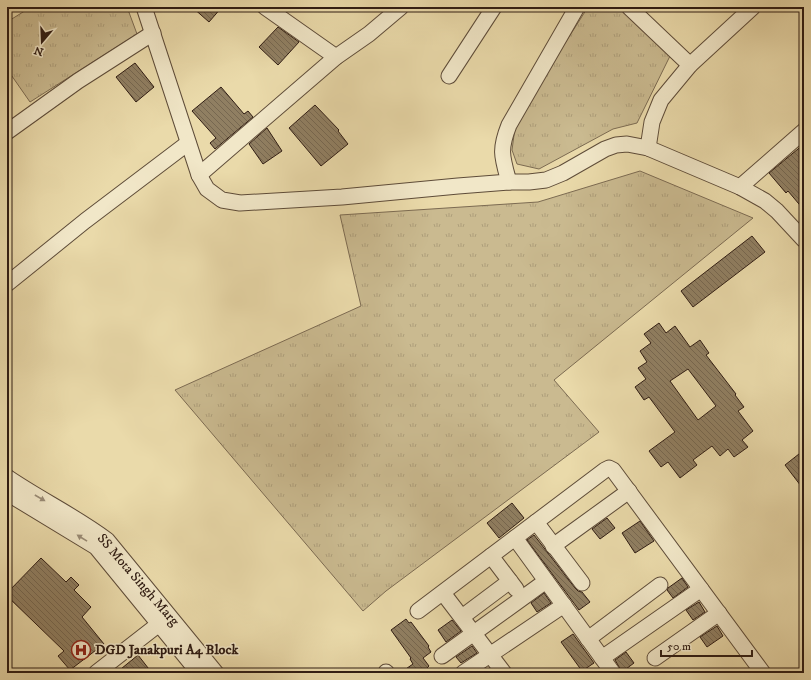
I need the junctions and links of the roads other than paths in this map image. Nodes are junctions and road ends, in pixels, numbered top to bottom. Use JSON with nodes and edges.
{"nodes":[{"id":1,"x":265,"y":7,"type":"edge"},
{"id":2,"x":401,"y":7,"type":"edge"},
{"id":3,"x":577,"y":7,"type":"edge"},
{"id":4,"x":629,"y":7,"type":"edge"},
{"id":5,"x":753,"y":7,"type":"edge"},
{"id":6,"x":146,"y":8,"type":"edge"},
{"id":7,"x":489,"y":8,"type":"edge"},
{"id":8,"x":153,"y":33,"type":"junction"},
{"id":9,"x":336,"y":57,"type":"junction"},
{"id":10,"x":690,"y":65,"type":"junction"},
{"id":11,"x":449,"y":76,"type":"dead end"},
{"id":12,"x":804,"y":131,"type":"edge"},
{"id":13,"x":7,"y":132,"type":"edge"},
{"id":14,"x":188,"y":142,"type":"junction"},
{"id":15,"x":648,"y":148,"type":"junction"},
{"id":16,"x":199,"y":175,"type":"junction"},
{"id":17,"x":509,"y":182,"type":"junction"},
{"id":18,"x":740,"y":186,"type":"junction"},
{"id":19,"x":804,"y":240,"type":"edge"},
{"id":20,"x":7,"y":284,"type":"edge"},
{"id":21,"x":7,"y":477,"type":"edge"},
{"id":22,"x":629,"y":491,"type":"junction"},
{"id":23,"x":7,"y":492,"type":"edge"},
{"id":24,"x":536,"y":522,"type":"junction"},
{"id":25,"x":515,"y":538,"type":"junction"},
{"id":26,"x":553,"y":546,"type":"junction"},
{"id":27,"x":491,"y":556,"type":"junction"},
{"id":28,"x":510,"y":581,"type":"junction"},
{"id":29,"x":546,"y":581,"type":"junction"},
{"id":30,"x":582,"y":583,"type":"dead end"},
{"id":31,"x":660,"y":585,"type":"dead end"},
{"id":32,"x":701,"y":589,"type":"junction"},
{"id":33,"x":443,"y":593,"type":"junction"},
{"id":34,"x":523,"y":598,"type":"junction"},
{"id":35,"x":564,"y":605,"type":"junction"},
{"id":36,"x":418,"y":611,"type":"dead end"},
{"id":37,"x":719,"y":613,"type":"junction"},
{"id":38,"x":462,"y":618,"type":"junction"},
{"id":39,"x":159,"y":624,"type":"junction"},
{"id":40,"x":473,"y":633,"type":"junction"},
{"id":41,"x":588,"y":638,"type":"junction"},
{"id":42,"x":490,"y":655,"type":"junction"},
{"id":43,"x":442,"y":656,"type":"dead end"},
{"id":44,"x":602,"y":658,"type":"junction"},
{"id":45,"x":655,"y":658,"type":"dead end"},
{"id":46,"x":197,"y":672,"type":"edge"},
{"id":47,"x":96,"y":673,"type":"edge"},
{"id":48,"x":216,"y":673,"type":"edge"},
{"id":49,"x":463,"y":673,"type":"edge"},
{"id":50,"x":504,"y":673,"type":"edge"},
{"id":51,"x":613,"y":673,"type":"edge"},
{"id":52,"x":763,"y":673,"type":"edge"}],
"edges":[{"from":1,"to":9,"type":"street"},
{"from":2,"to":9,"type":"street"},
{"from":3,"to":17,"type":"street"},
{"from":4,"to":10,"type":"street"},
{"from":5,"to":10,"type":"street"},
{"from":6,"to":8,"type":"street"},
{"from":7,"to":11,"type":"street"},
{"from":8,"to":13,"type":"street"},
{"from":8,"to":14,"type":"street"},
{"from":9,"to":16,"type":"street"},
{"from":10,"to":15,"type":"street"},
{"from":12,"to":18,"type":"street"},
{"from":14,"to":16,"type":"street"},
{"from":14,"to":20,"type":"street"},
{"from":15,"to":17,"type":"street"},
{"from":15,"to":18,"type":"street"},
{"from":16,"to":17,"type":"street"},
{"from":18,"to":19,"type":"street"},
{"from":21,"to":48,"type":"street","name":"SS Mota Singh Marg","one_way":true},
{"from":22,"to":24,"type":"street"},
{"from":22,"to":26,"type":"street"},
{"from":22,"to":32,"type":"street"},
{"from":39,"to":23,"type":"street","name":"SS Mota Singh Marg","one_way":true},
{"from":24,"to":25,"type":"street"},
{"from":24,"to":26,"type":"street"},
{"from":25,"to":27,"type":"street"},
{"from":25,"to":29,"type":"street"},
{"from":26,"to":30,"type":"street"},
{"from":27,"to":28,"type":"street"},
{"from":27,"to":33,"type":"street"},
{"from":28,"to":34,"type":"street"},
{"from":28,"to":38,"type":"street"},
{"from":29,"to":34,"type":"street"},
{"from":29,"to":35,"type":"street"},
{"from":31,"to":41,"type":"street"},
{"from":32,"to":37,"type":"street"},
{"from":32,"to":44,"type":"street"},
{"from":33,"to":36,"type":"street"},
{"from":33,"to":38,"type":"street"},
{"from":34,"to":40,"type":"street"},
{"from":35,"to":41,"type":"street"},
{"from":35,"to":42,"type":"street"},
{"from":37,"to":45,"type":"street"},
{"from":37,"to":52,"type":"street"},
{"from":38,"to":40,"type":"street"},
{"from":39,"to":46,"type":"street","name":"SS Mota Singh Marg"},
{"from":39,"to":47,"type":"street"},
{"from":40,"to":42,"type":"street"},
{"from":40,"to":43,"type":"street"},
{"from":41,"to":44,"type":"street"},
{"from":42,"to":49,"type":"street"},
{"from":42,"to":50,"type":"street"},
{"from":44,"to":51,"type":"street"}]}
